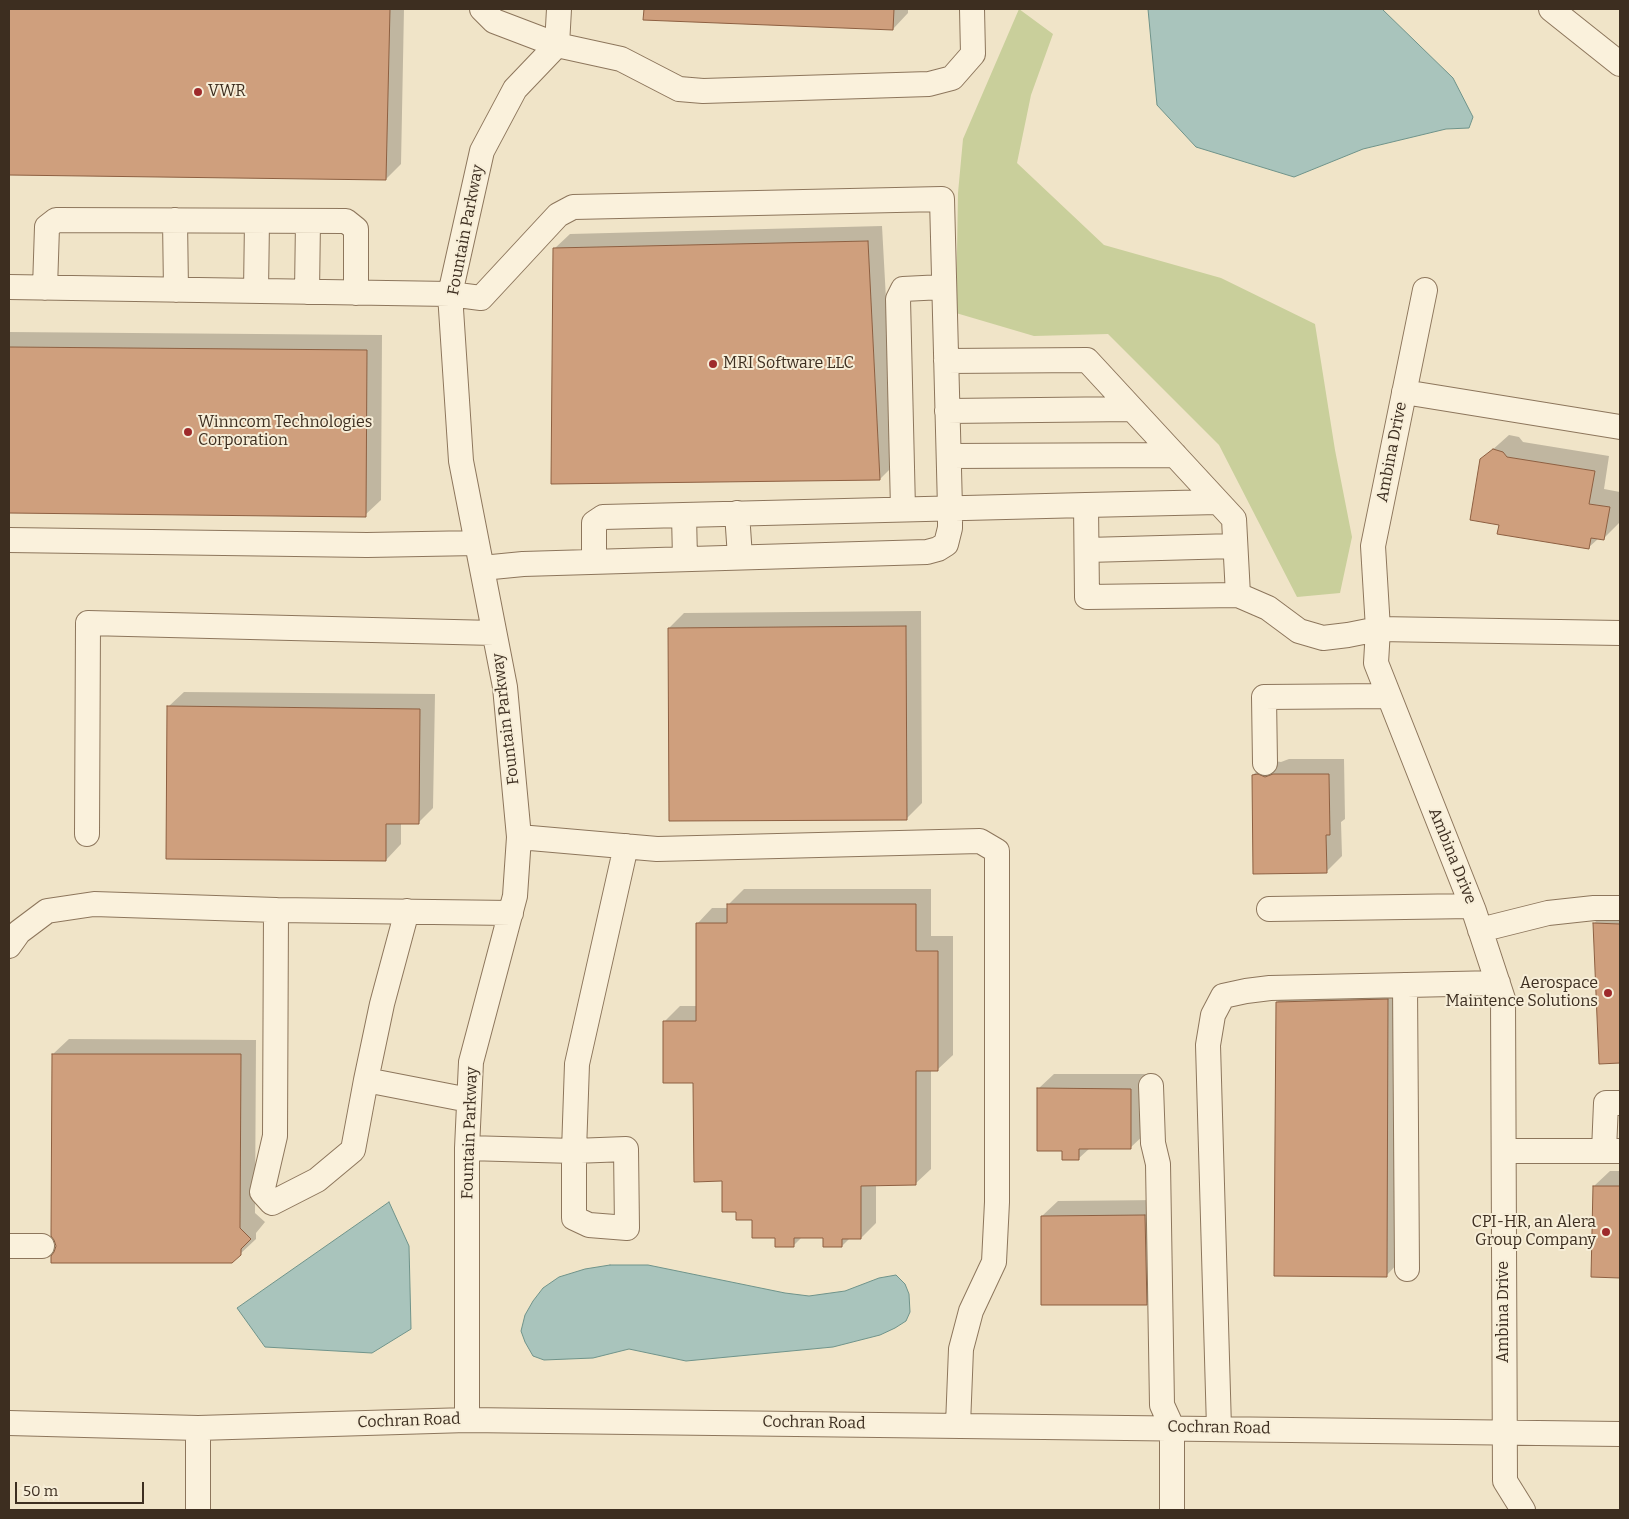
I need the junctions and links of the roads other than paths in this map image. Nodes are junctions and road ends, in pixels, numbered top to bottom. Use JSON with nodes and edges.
{"nodes":[{"id":1,"x":482,"y":9,"type":"edge"},
{"id":2,"x":559,"y":9,"type":"edge"},
{"id":3,"x":972,"y":9,"type":"edge"},
{"id":4,"x":1551,"y":9,"type":"edge"},
{"id":5,"x":557,"y":45,"type":"junction"},
{"id":6,"x":1620,"y":64,"type":"edge"},
{"id":7,"x":175,"y":220,"type":"junction"},
{"id":8,"x":257,"y":221,"type":"junction"},
{"id":9,"x":308,"y":221,"type":"junction"},
{"id":10,"x":9,"y":287,"type":"edge"},
{"id":11,"x":944,"y":287,"type":"junction"},
{"id":12,"x":45,"y":288,"type":"junction"},
{"id":13,"x":176,"y":290,"type":"junction"},
{"id":14,"x":1425,"y":290,"type":"dead end"},
{"id":15,"x":256,"y":291,"type":"junction"},
{"id":16,"x":307,"y":292,"type":"junction"},
{"id":17,"x":356,"y":293,"type":"junction"},
{"id":18,"x":450,"y":294,"type":"junction"},
{"id":19,"x":946,"y":361,"type":"junction"},
{"id":20,"x":1404,"y":392,"type":"junction"},
{"id":21,"x":1132,"y":409,"type":"junction"},
{"id":22,"x":947,"y":411,"type":"junction"},
{"id":23,"x":1620,"y":427,"type":"edge"},
{"id":24,"x":1175,"y":455,"type":"junction"},
{"id":25,"x":949,"y":456,"type":"junction"},
{"id":26,"x":1218,"y":502,"type":"junction"},
{"id":27,"x":1086,"y":505,"type":"junction"},
{"id":28,"x":950,"y":508,"type":"junction"},
{"id":29,"x":903,"y":509,"type":"junction"},
{"id":30,"x":737,"y":513,"type":"junction"},
{"id":31,"x":684,"y":515,"type":"junction"},
{"id":32,"x":9,"y":540,"type":"edge"},
{"id":33,"x":477,"y":543,"type":"junction"},
{"id":34,"x":1235,"y":546,"type":"junction"},
{"id":35,"x":1087,"y":550,"type":"junction"},
{"id":36,"x":740,"y":557,"type":"junction"},
{"id":37,"x":685,"y":559,"type":"junction"},
{"id":38,"x":594,"y":562,"type":"junction"},
{"id":39,"x":482,"y":568,"type":"junction"},
{"id":40,"x":1238,"y":594,"type":"junction"},
{"id":41,"x":1378,"y":630,"type":"junction"},
{"id":42,"x":1620,"y":633,"type":"edge"},
{"id":43,"x":494,"y":634,"type":"junction"},
{"id":44,"x":1388,"y":696,"type":"junction"},
{"id":45,"x":1265,"y":763,"type":"dead end"},
{"id":46,"x":87,"y":834,"type":"dead end"},
{"id":47,"x":519,"y":837,"type":"junction"},
{"id":48,"x":626,"y":846,"type":"junction"},
{"id":49,"x":1472,"y":906,"type":"junction"},
{"id":50,"x":1620,"y":908,"type":"edge"},
{"id":51,"x":1269,"y":909,"type":"dead end"},
{"id":52,"x":276,"y":910,"type":"junction"},
{"id":53,"x":407,"y":911,"type":"junction"},
{"id":54,"x":511,"y":913,"type":"junction"},
{"id":55,"x":1480,"y":930,"type":"junction"},
{"id":56,"x":9,"y":946,"type":"edge"},
{"id":57,"x":1498,"y":983,"type":"junction"},
{"id":58,"x":1405,"y":985,"type":"junction"},
{"id":59,"x":366,"y":1080,"type":"junction"},
{"id":60,"x":1151,"y":1086,"type":"dead end"},
{"id":61,"x":469,"y":1100,"type":"junction"},
{"id":62,"x":1620,"y":1103,"type":"edge"},
{"id":63,"x":467,"y":1148,"type":"junction"},
{"id":64,"x":1504,"y":1150,"type":"junction"},
{"id":65,"x":1612,"y":1151,"type":"edge"},
{"id":66,"x":9,"y":1246,"type":"edge"},
{"id":67,"x":42,"y":1246,"type":"dead end"},
{"id":68,"x":1407,"y":1269,"type":"dead end"},
{"id":69,"x":467,"y":1420,"type":"junction"},
{"id":70,"x":9,"y":1423,"type":"edge"},
{"id":71,"x":958,"y":1425,"type":"junction"},
{"id":72,"x":1172,"y":1427,"type":"junction"},
{"id":73,"x":198,"y":1428,"type":"junction"},
{"id":74,"x":1219,"y":1428,"type":"junction"},
{"id":75,"x":1505,"y":1432,"type":"junction"},
{"id":76,"x":1620,"y":1434,"type":"edge"},
{"id":77,"x":198,"y":1510,"type":"edge"},
{"id":78,"x":1172,"y":1510,"type":"edge"},
{"id":79,"x":1523,"y":1510,"type":"edge"}],
"edges":[{"from":1,"to":5,"type":"street"},
{"from":2,"to":5,"type":"street"},
{"from":3,"to":5,"type":"street"},
{"from":4,"to":6,"type":"street"},
{"from":5,"to":18,"type":"street","name":"Fountain Parkway"},
{"from":7,"to":8,"type":"street"},
{"from":7,"to":12,"type":"street"},
{"from":7,"to":13,"type":"street"},
{"from":8,"to":9,"type":"street"},
{"from":8,"to":15,"type":"street"},
{"from":9,"to":16,"type":"street"},
{"from":9,"to":17,"type":"street"},
{"from":10,"to":12,"type":"street"},
{"from":11,"to":18,"type":"street"},
{"from":11,"to":19,"type":"street"},
{"from":11,"to":29,"type":"street"},
{"from":12,"to":13,"type":"street"},
{"from":13,"to":15,"type":"street"},
{"from":14,"to":20,"type":"street","name":"Ambina Drive"},
{"from":15,"to":16,"type":"street"},
{"from":16,"to":17,"type":"street"},
{"from":17,"to":18,"type":"street"},
{"from":18,"to":33,"type":"street","name":"Fountain Parkway"},
{"from":19,"to":21,"type":"street"},
{"from":19,"to":22,"type":"street"},
{"from":20,"to":23,"type":"street"},
{"from":20,"to":41,"type":"street","name":"Ambina Drive"},
{"from":21,"to":22,"type":"street"},
{"from":21,"to":24,"type":"street"},
{"from":22,"to":25,"type":"street"},
{"from":24,"to":25,"type":"street"},
{"from":24,"to":26,"type":"street"},
{"from":25,"to":28,"type":"street"},
{"from":26,"to":27,"type":"street"},
{"from":26,"to":34,"type":"street"},
{"from":27,"to":28,"type":"street"},
{"from":27,"to":35,"type":"street"},
{"from":28,"to":29,"type":"street"},
{"from":28,"to":36,"type":"street"},
{"from":29,"to":30,"type":"street"},
{"from":30,"to":31,"type":"street"},
{"from":30,"to":36,"type":"street"},
{"from":31,"to":37,"type":"street"},
{"from":31,"to":38,"type":"street"},
{"from":32,"to":33,"type":"street"},
{"from":33,"to":39,"type":"street","name":"Fountain Parkway"},
{"from":34,"to":35,"type":"street"},
{"from":34,"to":40,"type":"street"},
{"from":35,"to":40,"type":"street"},
{"from":36,"to":37,"type":"street"},
{"from":37,"to":38,"type":"street"},
{"from":38,"to":39,"type":"street"},
{"from":39,"to":43,"type":"street","name":"Fountain Parkway"},
{"from":40,"to":41,"type":"street"},
{"from":41,"to":42,"type":"street"},
{"from":41,"to":44,"type":"street","name":"Ambina Drive"},
{"from":43,"to":46,"type":"street"},
{"from":43,"to":47,"type":"street","name":"Fountain Parkway"},
{"from":44,"to":45,"type":"street"},
{"from":44,"to":49,"type":"street","name":"Ambina Drive"},
{"from":47,"to":48,"type":"street"},
{"from":47,"to":54,"type":"street","name":"Fountain Parkway"},
{"from":48,"to":63,"type":"street"},
{"from":48,"to":71,"type":"street"},
{"from":49,"to":51,"type":"street"},
{"from":49,"to":55,"type":"street","name":"Ambina Drive"},
{"from":50,"to":55,"type":"street"},
{"from":52,"to":53,"type":"street"},
{"from":52,"to":56,"type":"street"},
{"from":52,"to":59,"type":"street"},
{"from":53,"to":54,"type":"street"},
{"from":53,"to":59,"type":"street"},
{"from":54,"to":61,"type":"street","name":"Fountain Parkway"},
{"from":55,"to":57,"type":"street","name":"Ambina Drive"},
{"from":57,"to":58,"type":"street"},
{"from":57,"to":64,"type":"street","name":"Ambina Drive"},
{"from":58,"to":68,"type":"street"},
{"from":58,"to":74,"type":"street"},
{"from":59,"to":61,"type":"street"},
{"from":60,"to":72,"type":"street"},
{"from":61,"to":63,"type":"street","name":"Fountain Parkway"},
{"from":62,"to":65,"type":"street"},
{"from":63,"to":69,"type":"street","name":"Fountain Parkway"},
{"from":64,"to":65,"type":"street"},
{"from":64,"to":75,"type":"street","name":"Ambina Drive"},
{"from":66,"to":67,"type":"street"},
{"from":69,"to":71,"type":"street","name":"Cochran Road"},
{"from":69,"to":73,"type":"street","name":"Cochran Road"},
{"from":70,"to":73,"type":"street","name":"Cochran Road"},
{"from":71,"to":72,"type":"street","name":"Cochran Road"},
{"from":72,"to":74,"type":"street","name":"Cochran Road"},
{"from":72,"to":78,"type":"street"},
{"from":73,"to":77,"type":"street"},
{"from":74,"to":75,"type":"street","name":"Cochran Road"},
{"from":75,"to":76,"type":"street","name":"Cochran Road"},
{"from":75,"to":79,"type":"street","name":"Ambina Drive"}]}
